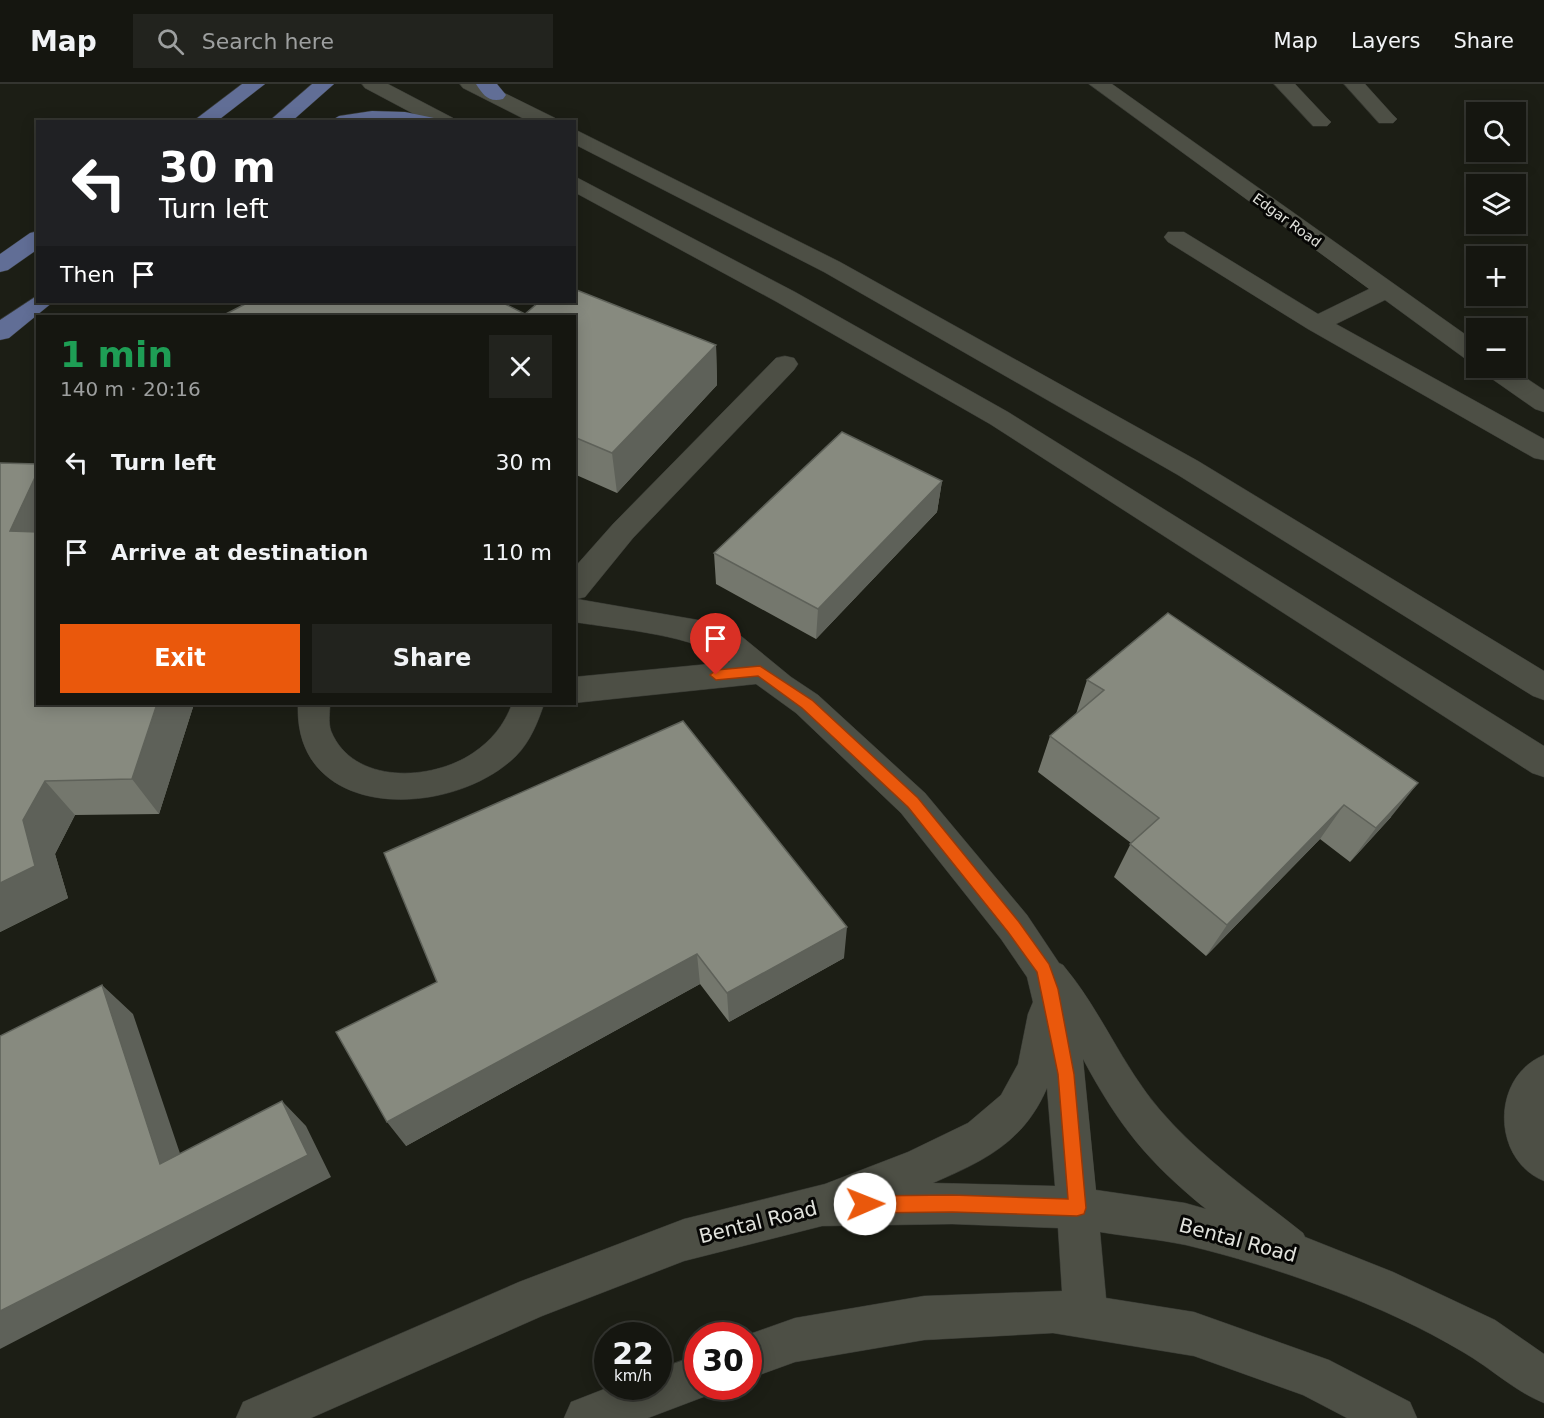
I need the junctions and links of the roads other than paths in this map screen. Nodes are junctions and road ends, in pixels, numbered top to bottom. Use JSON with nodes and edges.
{"nodes":[{"id":1,"x":255,"y":84,"type":"edge"},
{"id":2,"x":324,"y":84,"type":"edge"},
{"id":3,"x":372,"y":84,"type":"edge"},
{"id":4,"x":471,"y":84,"type":"edge"},
{"id":5,"x":1099,"y":84,"type":"edge"},
{"id":6,"x":1284,"y":84,"type":"edge"},
{"id":7,"x":1354,"y":84,"type":"edge"},
{"id":8,"x":491,"y":90,"type":"edge"},
{"id":9,"x":1386,"y":119,"type":"dead end"},
{"id":10,"x":205,"y":120,"type":"edge"},
{"id":11,"x":280,"y":120,"type":"edge"},
{"id":12,"x":358,"y":120,"type":"edge"},
{"id":13,"x":417,"y":120,"type":"edge"},
{"id":14,"x":442,"y":120,"type":"edge"},
{"id":15,"x":544,"y":120,"type":"edge"},
{"id":16,"x":1320,"y":122,"type":"dead end"},
{"id":17,"x":576,"y":136,"type":"edge"},
{"id":18,"x":576,"y":184,"type":"edge"},
{"id":19,"x":1176,"y":237,"type":"dead end"},
{"id":20,"x":36,"y":239,"type":"edge"},
{"id":21,"x":0,"y":265,"type":"edge"},
{"id":22,"x":1386,"y":290,"type":"junction"},
{"id":23,"x":40,"y":303,"type":"edge"},
{"id":24,"x":1317,"y":324,"type":"junction"},
{"id":25,"x":0,"y":332,"type":"edge"},
{"id":26,"x":1466,"y":347,"type":"edge"},
{"id":27,"x":785,"y":364,"type":"dead end"},
{"id":28,"x":1508,"y":378,"type":"edge"},
{"id":29,"x":1544,"y":403,"type":"edge"},
{"id":30,"x":1544,"y":452,"type":"edge"},
{"id":31,"x":576,"y":587,"type":"edge"},
{"id":32,"x":576,"y":610,"type":"edge"},
{"id":33,"x":760,"y":671,"type":"junction"},
{"id":34,"x":1544,"y":687,"type":"edge"},
{"id":35,"x":576,"y":690,"type":"edge"},
{"id":36,"x":314,"y":705,"type":"edge"},
{"id":37,"x":528,"y":705,"type":"edge"},
{"id":38,"x":1544,"y":763,"type":"edge"},
{"id":39,"x":1046,"y":979,"type":"junction"},
{"id":40,"x":1544,"y":1074,"type":"edge"},
{"id":41,"x":1544,"y":1161,"type":"edge"},
{"id":42,"x":822,"y":1205,"type":"junction"},
{"id":43,"x":1077,"y":1208,"type":"junction"},
{"id":44,"x":1298,"y":1256,"type":"junction"},
{"id":45,"x":1086,"y":1316,"type":"junction"},
{"id":46,"x":762,"y":1352,"type":"edge"},
{"id":47,"x":684,"y":1382,"type":"edge"},
{"id":48,"x":1544,"y":1382,"type":"edge"},
{"id":49,"x":259,"y":1418,"type":"edge"},
{"id":50,"x":587,"y":1418,"type":"edge"},
{"id":51,"x":1394,"y":1418,"type":"edge"}],
"edges":[{"from":1,"to":10,"type":"main road"},
{"from":2,"to":11,"type":"main road"},
{"from":3,"to":14,"type":"street"},
{"from":4,"to":8,"type":"street"},
{"from":5,"to":22,"type":"street","name":"Edgar Road"},
{"from":6,"to":16,"type":"street"},
{"from":7,"to":9,"type":"street"},
{"from":8,"to":15,"type":"street"},
{"from":12,"to":13,"type":"main road"},
{"from":17,"to":34,"type":"street"},
{"from":18,"to":38,"type":"street"},
{"from":19,"to":24,"type":"street"},
{"from":20,"to":21,"type":"main road"},
{"from":22,"to":24,"type":"street"},
{"from":22,"to":26,"type":"street","name":"Edgar Road"},
{"from":23,"to":25,"type":"main road"},
{"from":24,"to":30,"type":"street"},
{"from":27,"to":31,"type":"street"},
{"from":28,"to":29,"type":"street"},
{"from":32,"to":33,"type":"street"},
{"from":33,"to":35,"type":"street"},
{"from":33,"to":39,"type":"street"},
{"from":36,"to":37,"type":"street"},
{"from":39,"to":42,"type":"street"},
{"from":39,"to":43,"type":"street"},
{"from":39,"to":44,"type":"street"},
{"from":40,"to":41,"type":"street"},
{"from":42,"to":43,"type":"street","name":"Bental Road"},
{"from":42,"to":49,"type":"street","name":"Bental Road"},
{"from":43,"to":44,"type":"street","name":"Bental Road"},
{"from":43,"to":45,"type":"street"},
{"from":44,"to":48,"type":"street","name":"Bental Road"},
{"from":45,"to":46,"type":"street"},
{"from":45,"to":51,"type":"street"},
{"from":47,"to":50,"type":"street"}]}
